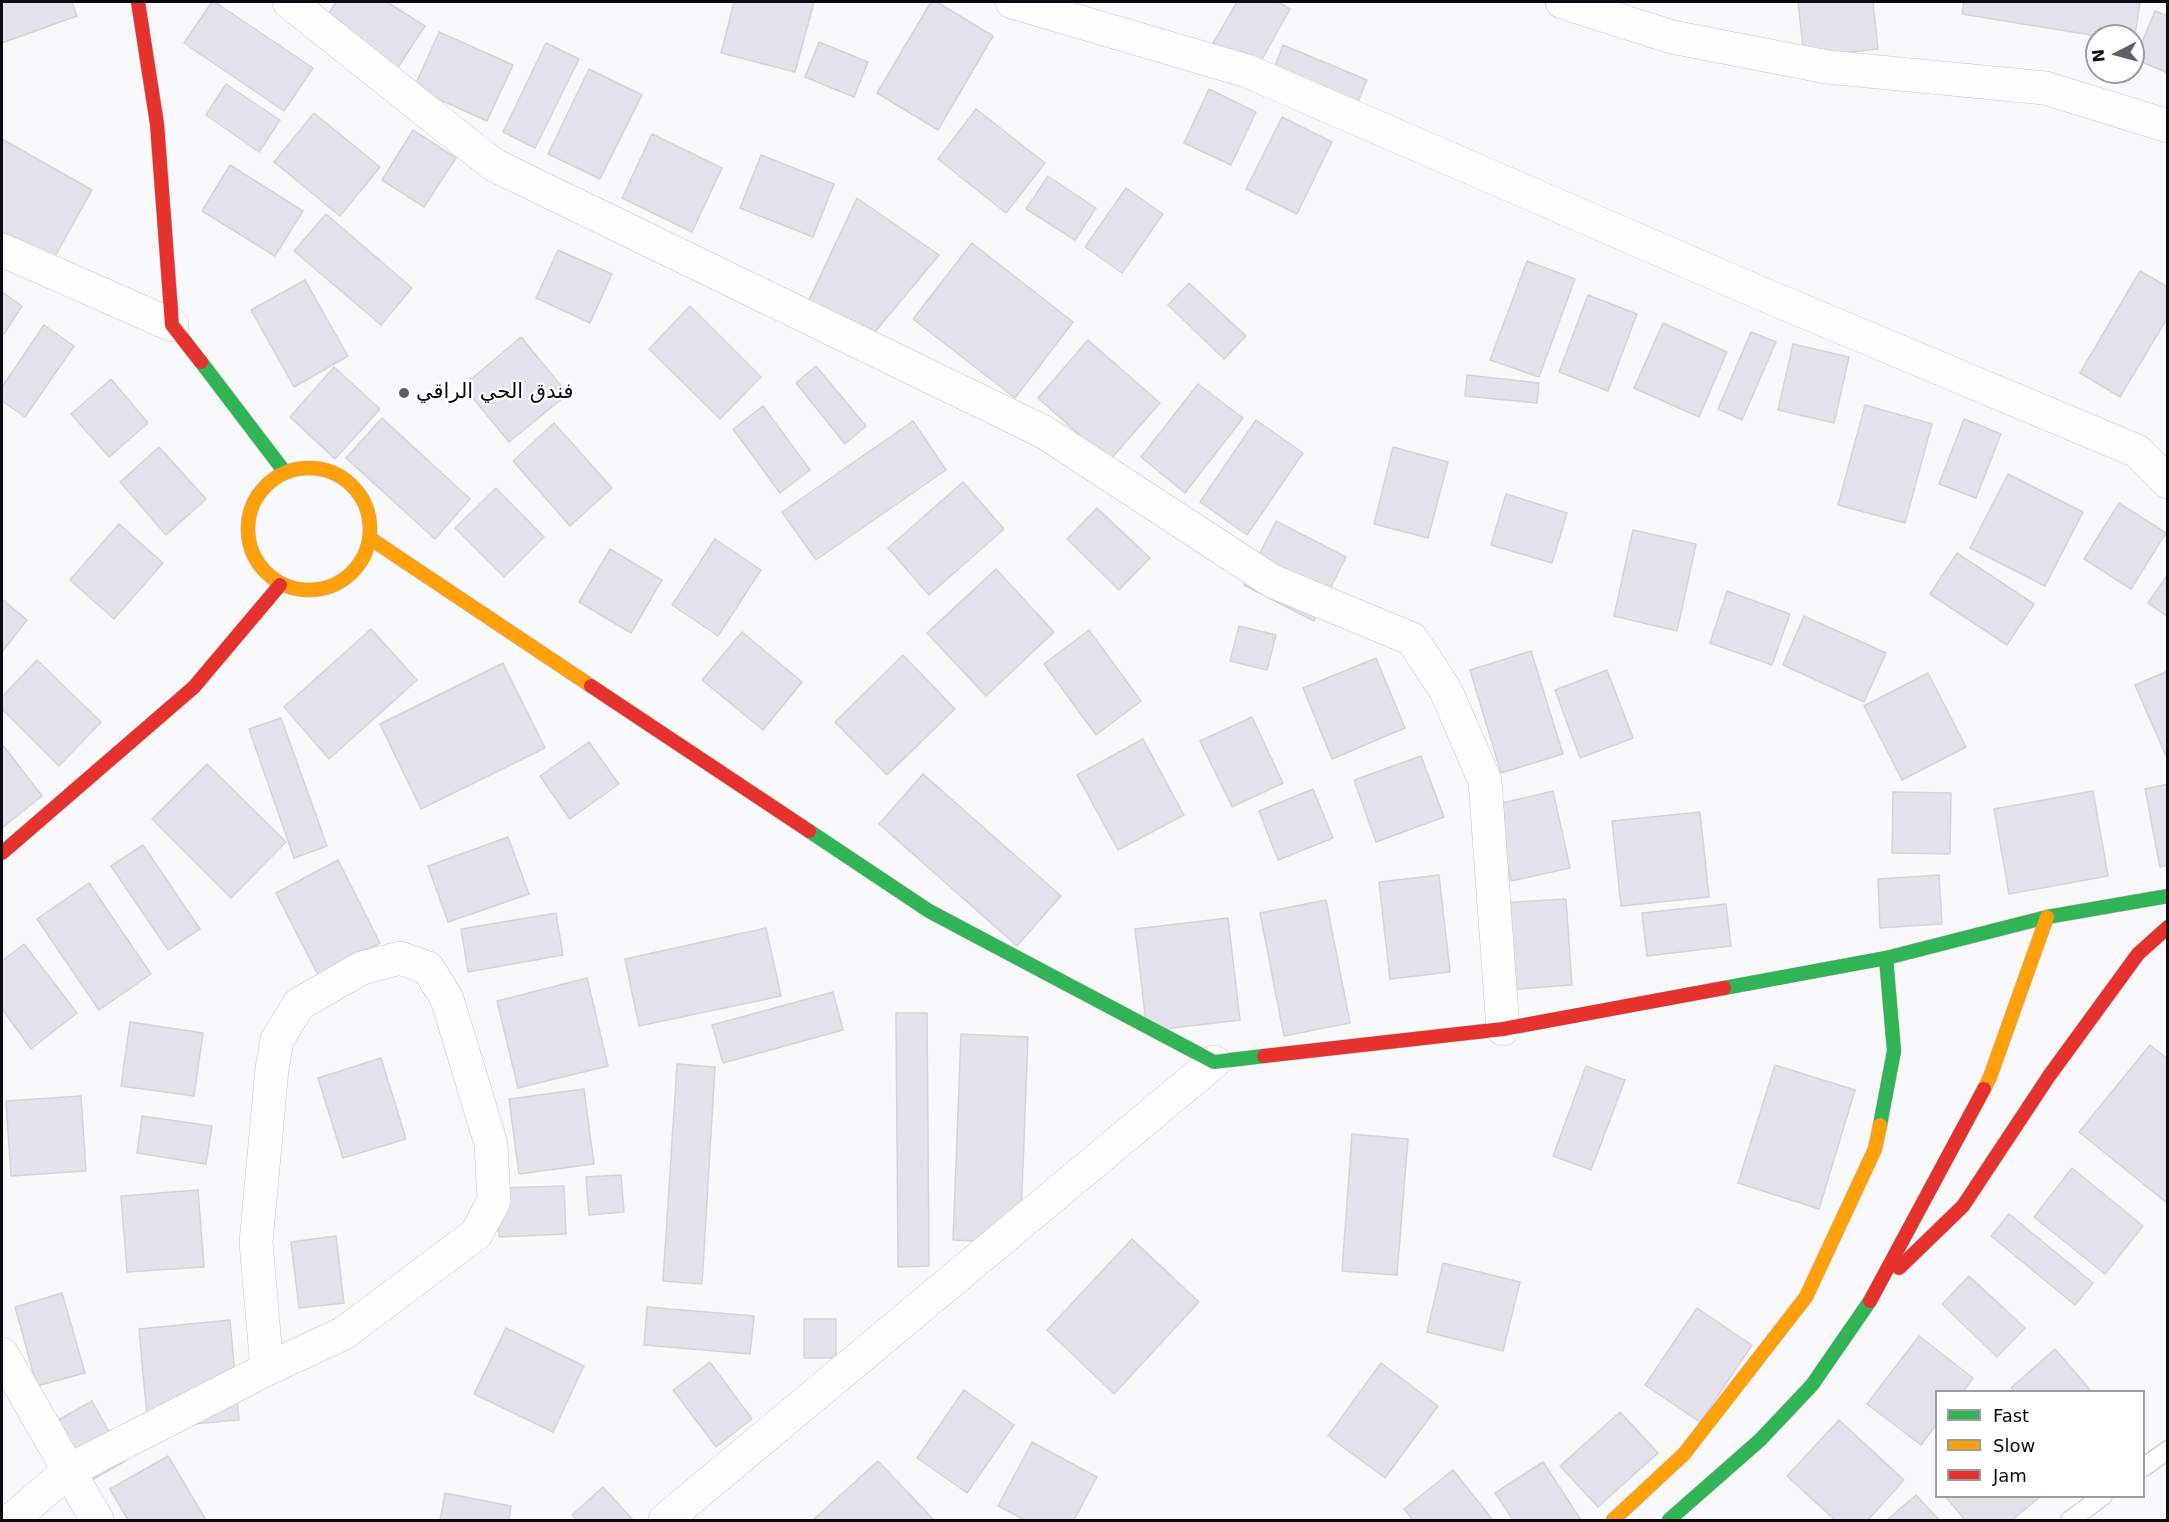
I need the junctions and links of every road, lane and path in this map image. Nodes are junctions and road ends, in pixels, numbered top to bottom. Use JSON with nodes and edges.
{"nodes":[{"id":1,"x":138,"y":2,"type":"edge"},
{"id":2,"x":289,"y":2,"type":"edge"},
{"id":3,"x":1012,"y":2,"type":"edge"},
{"id":4,"x":1562,"y":2,"type":"edge"},
{"id":5,"x":2168,"y":126,"type":"edge"},
{"id":6,"x":2,"y":250,"type":"edge"},
{"id":7,"x":172,"y":325,"type":"junction"},
{"id":8,"x":284,"y":471,"type":"junction"},
{"id":9,"x":2168,"y":482,"type":"edge"},
{"id":10,"x":371,"y":539,"type":"junction"},
{"id":11,"x":280,"y":585,"type":"junction"},
{"id":12,"x":2,"y":853,"type":"edge"},
{"id":13,"x":2168,"y":896,"type":"edge"},
{"id":14,"x":2047,"y":917,"type":"junction"},
{"id":15,"x":2168,"y":927,"type":"edge"},
{"id":16,"x":1886,"y":958,"type":"junction"},
{"id":17,"x":1503,"y":1029,"type":"junction"},
{"id":18,"x":1214,"y":1062,"type":"junction"},
{"id":19,"x":1876,"y":1291,"type":"junction"},
{"id":20,"x":2,"y":1354,"type":"edge"},
{"id":21,"x":267,"y":1369,"type":"junction"},
{"id":22,"x":2168,"y":1450,"type":"edge"},
{"id":23,"x":2145,"y":1466,"type":"edge"},
{"id":24,"x":69,"y":1471,"type":"junction"},
{"id":25,"x":2102,"y":1498,"type":"edge"},
{"id":26,"x":12,"y":1521,"type":"edge"},
{"id":27,"x":97,"y":1521,"type":"edge"},
{"id":28,"x":665,"y":1521,"type":"edge"},
{"id":29,"x":1613,"y":1521,"type":"edge"},
{"id":30,"x":1669,"y":1521,"type":"edge"},
{"id":31,"x":2070,"y":1521,"type":"edge"}],
"edges":[{"from":1,"to":7,"type":"main road"},
{"from":2,"to":17,"type":"street"},
{"from":3,"to":9,"type":"street"},
{"from":4,"to":5,"type":"street"},
{"from":6,"to":7,"type":"street"},
{"from":7,"to":8,"type":"main road"},
{"from":8,"to":10,"type":"main road"},
{"from":8,"to":11,"type":"main road"},
{"from":10,"to":11,"type":"main road"},
{"from":10,"to":18,"type":"main road"},
{"from":11,"to":12,"type":"main road"},
{"from":13,"to":14,"type":"main road"},
{"from":14,"to":16,"type":"main road"},
{"from":14,"to":19,"type":"main road"},
{"from":15,"to":19,"type":"main road"},
{"from":16,"to":17,"type":"main road"},
{"from":16,"to":29,"type":"main road"},
{"from":17,"to":18,"type":"main road"},
{"from":18,"to":28,"type":"street"},
{"from":19,"to":30,"type":"main road"},
{"from":20,"to":24,"type":"street"},
{"from":21,"to":21,"type":"street"},
{"from":21,"to":24,"type":"street"},
{"from":22,"to":23,"type":"lane"},
{"from":24,"to":26,"type":"street"},
{"from":24,"to":27,"type":"street"},
{"from":25,"to":31,"type":"lane"}]}
